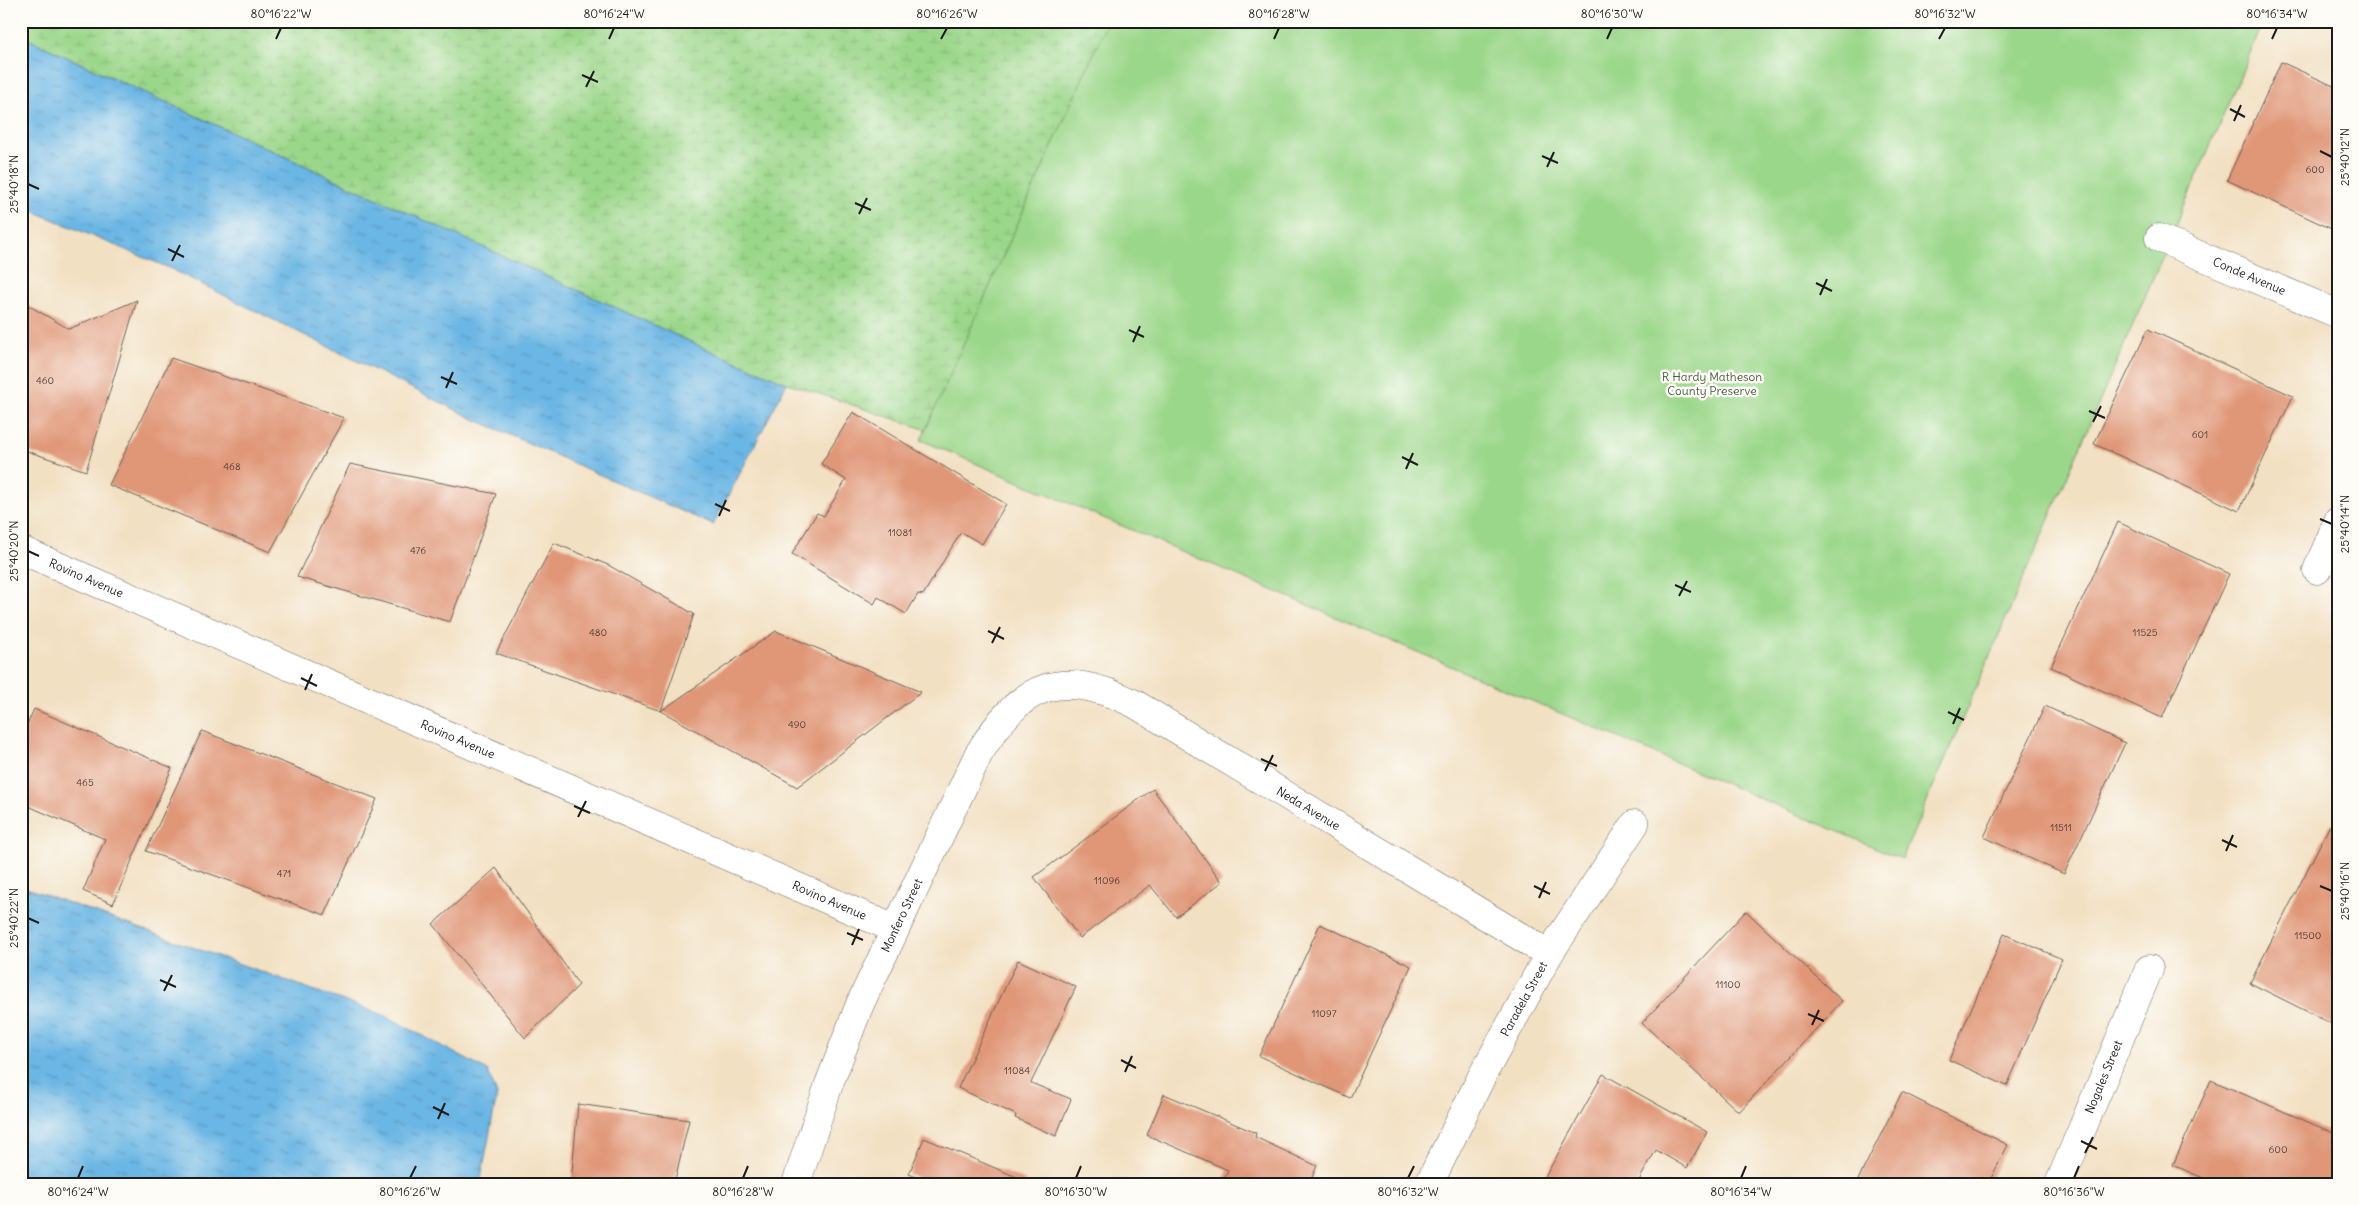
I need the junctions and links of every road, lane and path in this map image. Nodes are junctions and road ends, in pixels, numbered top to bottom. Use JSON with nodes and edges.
{"nodes":[{"id":1,"x":2159,"y":238,"type":"dead end"},
{"id":2,"x":2338,"y":314,"type":"edge"},
{"id":3,"x":2338,"y":521,"type":"edge"},
{"id":4,"x":21,"y":550,"type":"edge"},
{"id":5,"x":2318,"y":570,"type":"dead end"},
{"id":6,"x":1058,"y":686,"type":"joint"},
{"id":7,"x":1635,"y":824,"type":"dead end"},
{"id":8,"x":895,"y":929,"type":"junction"},
{"id":9,"x":1549,"y":954,"type":"junction"},
{"id":10,"x":2150,"y":969,"type":"dead end"},
{"id":11,"x":796,"y":1184,"type":"edge"},
{"id":12,"x":1429,"y":1184,"type":"edge"},
{"id":13,"x":2059,"y":1184,"type":"edge"}],
"edges":[{"from":1,"to":2,"type":"street","name":"Conde Avenue"},
{"from":3,"to":5,"type":"street"},
{"from":4,"to":8,"type":"street","name":"Rovino Avenue"},
{"from":6,"to":8,"type":"street","name":"Monfero Street"},
{"from":6,"to":9,"type":"street","name":"Neda Avenue"},
{"from":7,"to":9,"type":"street","name":"Paradela Street"},
{"from":8,"to":11,"type":"street","name":"Monfero Street"},
{"from":9,"to":12,"type":"street","name":"Paradela Street"},
{"from":10,"to":13,"type":"street","name":"Nogales Street"}]}
